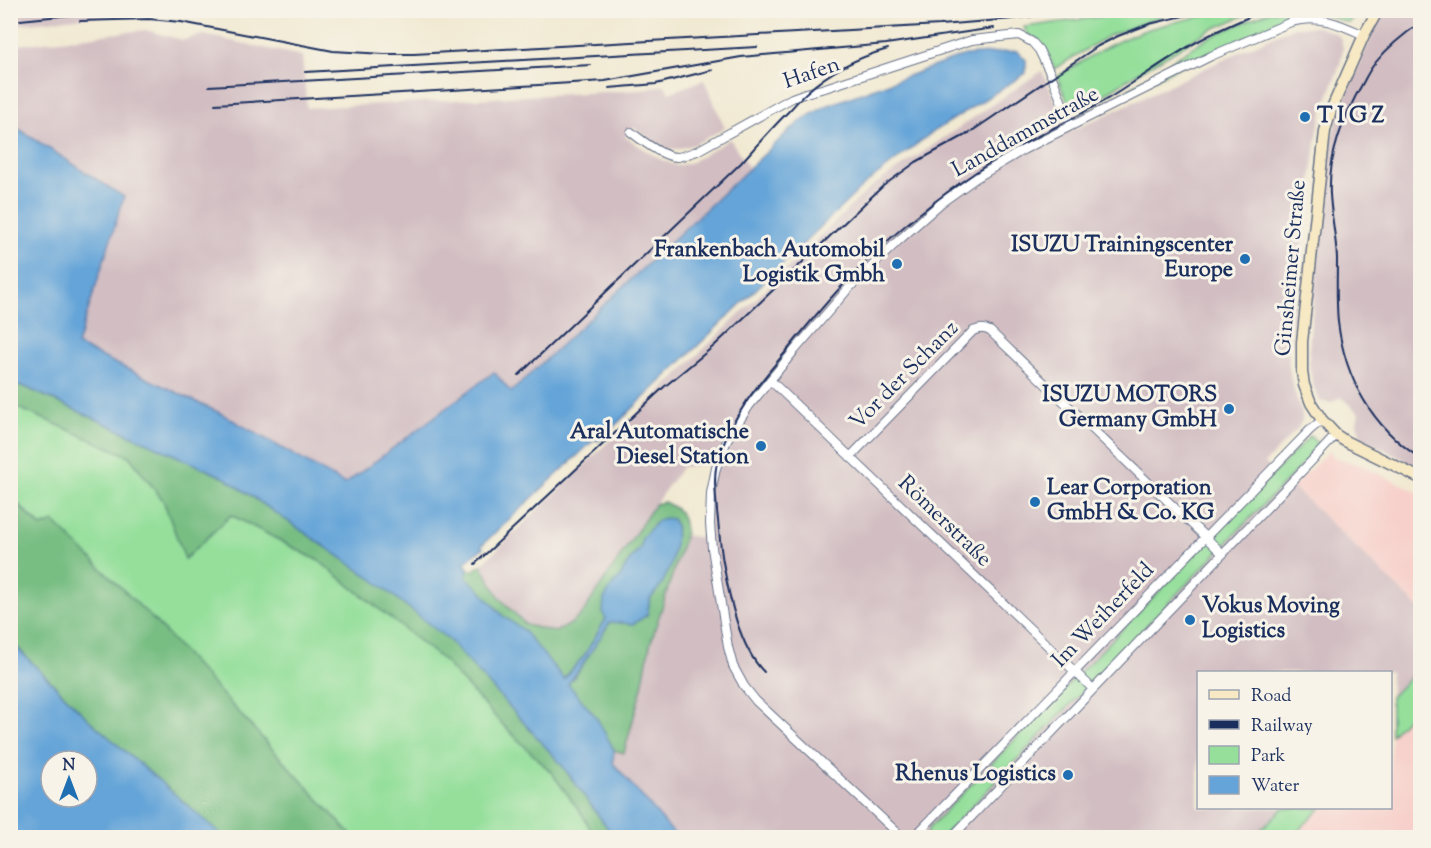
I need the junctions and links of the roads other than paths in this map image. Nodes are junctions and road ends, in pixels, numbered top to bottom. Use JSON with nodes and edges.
{"nodes":[{"id":1,"x":1378,"y":10,"type":"edge"},
{"id":2,"x":1364,"y":35,"type":"junction"},
{"id":3,"x":1071,"y":126,"type":"junction"},
{"id":4,"x":631,"y":132,"type":"dead end"},
{"id":5,"x":770,"y":380,"type":"junction"},
{"id":6,"x":1322,"y":420,"type":"junction"},
{"id":7,"x":1336,"y":435,"type":"junction"},
{"id":8,"x":850,"y":457,"type":"junction"},
{"id":9,"x":1420,"y":478,"type":"edge"},
{"id":10,"x":1205,"y":537,"type":"junction"},
{"id":11,"x":1223,"y":554,"type":"junction"},
{"id":12,"x":1075,"y":671,"type":"junction"},
{"id":13,"x":1094,"y":689,"type":"junction"},
{"id":14,"x":903,"y":837,"type":"edge"},
{"id":15,"x":913,"y":837,"type":"edge"},
{"id":16,"x":951,"y":837,"type":"edge"}],
"edges":[{"from":1,"to":2,"type":"main road","name":"Ginsheimer Straße"},
{"from":2,"to":3,"type":"street","name":"Landdammstraße"},
{"from":2,"to":6,"type":"main road","name":"Ginsheimer Straße"},
{"from":3,"to":4,"type":"street","name":"Hafen"},
{"from":3,"to":5,"type":"street","name":"Landdammstraße"},
{"from":5,"to":8,"type":"street","name":"Römerstraße"},
{"from":5,"to":14,"type":"street","name":"Landdammstraße"},
{"from":6,"to":7,"type":"main road","name":"Ginsheimer Straße"},
{"from":6,"to":10,"type":"street","name":"Im Weiherfeld"},
{"from":7,"to":9,"type":"main road","name":"Ginsheimer Straße"},
{"from":7,"to":11,"type":"street","name":"Im Weiherfeld"},
{"from":8,"to":10,"type":"street","name":"Vor der Schanz"},
{"from":8,"to":12,"type":"street","name":"Römerstraße"},
{"from":10,"to":11,"type":"street","name":"Vor der Schanz"},
{"from":10,"to":12,"type":"street","name":"Im Weiherfeld"},
{"from":11,"to":13,"type":"street","name":"Im Weiherfeld"},
{"from":12,"to":13,"type":"street","name":"Römerstraße"},
{"from":12,"to":15,"type":"street","name":"Im Weiherfeld"},
{"from":13,"to":16,"type":"street","name":"Im Weiherfeld"}]}
